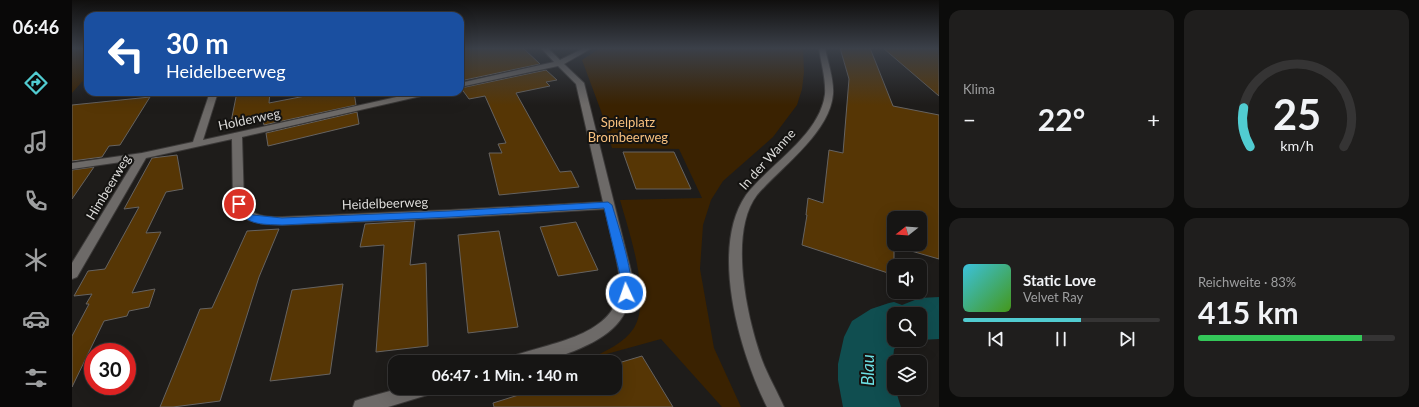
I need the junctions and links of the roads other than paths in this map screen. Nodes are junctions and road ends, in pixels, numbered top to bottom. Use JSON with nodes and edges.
{"nodes":[{"id":1,"x":542,"y":67,"type":"edge"},
{"id":2,"x":564,"y":67,"type":"edge"},
{"id":3,"x":825,"y":67,"type":"edge"},
{"id":4,"x":464,"y":84,"type":"edge"},
{"id":5,"x":213,"y":96,"type":"edge"},
{"id":6,"x":412,"y":96,"type":"edge"},
{"id":7,"x":237,"y":135,"type":"junction"},
{"id":8,"x":197,"y":144,"type":"junction"},
{"id":9,"x":142,"y":156,"type":"junction"},
{"id":10,"x":72,"y":166,"type":"edge"},
{"id":11,"x":608,"y":205,"type":"junction"},
{"id":12,"x":72,"y":274,"type":"edge"},
{"id":13,"x":538,"y":355,"type":"edge"},
{"id":14,"x":403,"y":395,"type":"edge"},
{"id":15,"x":360,"y":407,"type":"edge"},
{"id":16,"x":776,"y":407,"type":"edge"}],
"edges":[{"from":1,"to":4,"type":"street"},
{"from":2,"to":11,"type":"street"},
{"from":3,"to":16,"type":"street","name":"In der Wanne"},
{"from":5,"to":8,"type":"street"},
{"from":6,"to":7,"type":"street","name":"Holderweg"},
{"from":7,"to":8,"type":"street","name":"Holderweg"},
{"from":7,"to":11,"type":"street","name":"Heidelbeerweg"},
{"from":8,"to":9,"type":"street","name":"Holderweg"},
{"from":9,"to":10,"type":"street","name":"Holderweg"},
{"from":9,"to":12,"type":"street","name":"Himbeerweg"},
{"from":11,"to":13,"type":"street"},
{"from":14,"to":15,"type":"street"}]}
